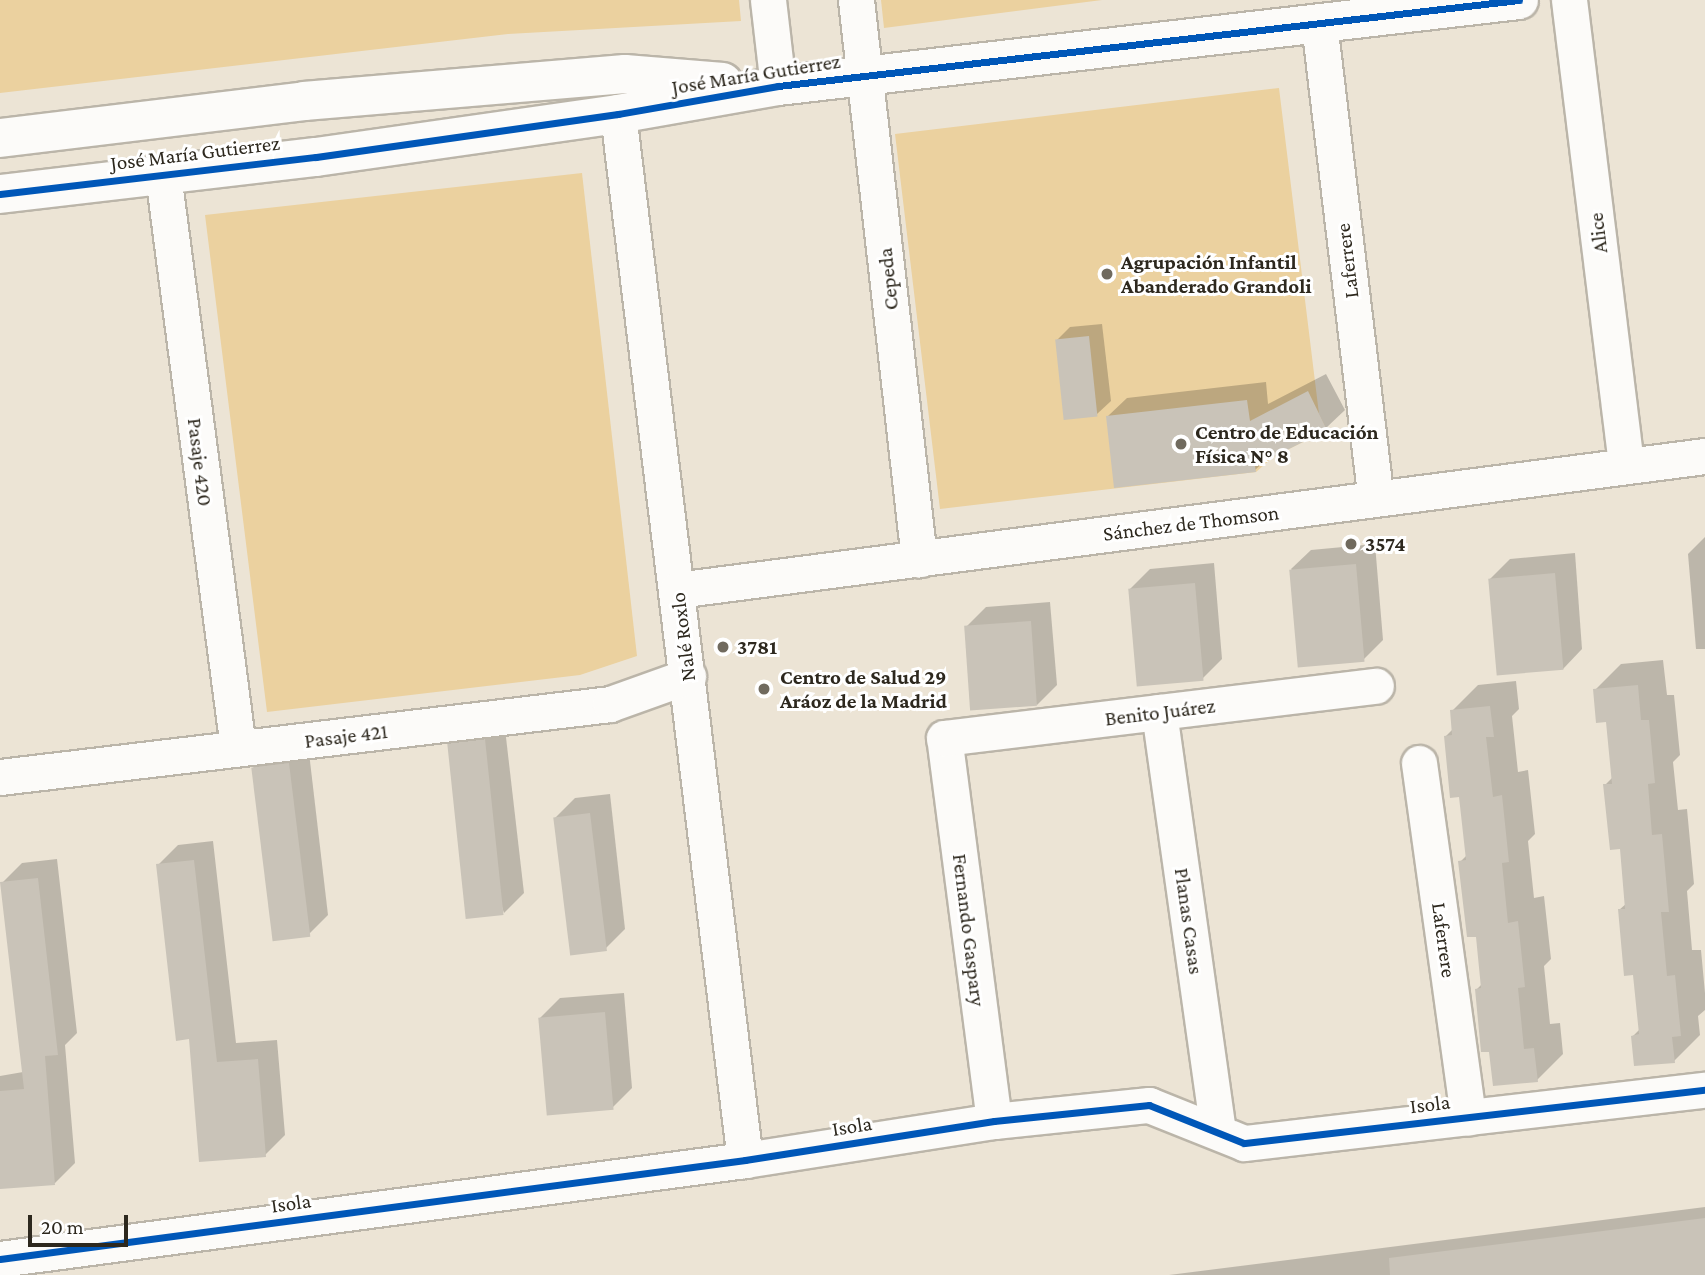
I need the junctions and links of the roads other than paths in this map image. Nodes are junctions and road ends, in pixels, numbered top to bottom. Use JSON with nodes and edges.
{"nodes":[{"id":1,"x":768,"y":0,"type":"edge"},
{"id":2,"x":856,"y":0,"type":"edge"},
{"id":3,"x":1519,"y":0,"type":"edge"},
{"id":4,"x":1569,"y":0,"type":"edge"},
{"id":5,"x":1318,"y":23,"type":"junction"},
{"id":6,"x":865,"y":76,"type":"junction"},
{"id":7,"x":778,"y":86,"type":"junction"},
{"id":8,"x":618,"y":114,"type":"junction"},
{"id":9,"x":0,"y":138,"type":"edge"},
{"id":10,"x":163,"y":175,"type":"junction"},
{"id":11,"x":0,"y":194,"type":"edge"},
{"id":12,"x":1705,"y":456,"type":"edge"},
{"id":13,"x":1626,"y":466,"type":"junction"},
{"id":14,"x":1376,"y":499,"type":"junction"},
{"id":15,"x":919,"y":559,"type":"junction"},
{"id":16,"x":677,"y":590,"type":"junction"},
{"id":17,"x":688,"y":676,"type":"junction"},
{"id":18,"x":1376,"y":686,"type":"dead end"},
{"id":19,"x":1159,"y":712,"type":"junction"},
{"id":20,"x":944,"y":738,"type":"joint"},
{"id":21,"x":238,"y":748,"type":"junction"},
{"id":22,"x":1419,"y":763,"type":"dead end"},
{"id":23,"x":0,"y":777,"type":"edge"},
{"id":24,"x":1705,"y":1090,"type":"edge"},
{"id":25,"x":1468,"y":1118,"type":"junction"},
{"id":26,"x":994,"y":1121,"type":"junction"},
{"id":27,"x":1218,"y":1130,"type":"junction"},
{"id":28,"x":745,"y":1160,"type":"junction"},
{"id":29,"x":0,"y":1259,"type":"edge"}],
"edges":[{"from":1,"to":7,"type":"street"},
{"from":2,"to":6,"type":"street","name":"Cepeda"},
{"from":3,"to":5,"type":"street","name":"José María Gutierrez"},
{"from":4,"to":13,"type":"street","name":"Alice"},
{"from":5,"to":6,"type":"street","name":"José María Gutierrez"},
{"from":5,"to":14,"type":"street","name":"Laferrere"},
{"from":6,"to":7,"type":"street","name":"José María Gutierrez"},
{"from":6,"to":15,"type":"street","name":"Cepeda"},
{"from":7,"to":8,"type":"street","name":"José María Gutierrez"},
{"from":7,"to":9,"type":"street","name":"José María Gutierrez"},
{"from":8,"to":10,"type":"street","name":"José María Gutierrez"},
{"from":8,"to":16,"type":"street","name":"Nalé Roxlo"},
{"from":10,"to":11,"type":"street","name":"José María Gutierrez"},
{"from":10,"to":21,"type":"street","name":"Pasaje 420"},
{"from":12,"to":13,"type":"street","name":"Sánchez de Thomson"},
{"from":13,"to":14,"type":"street","name":"Sánchez de Thomson"},
{"from":14,"to":15,"type":"street","name":"Sánchez de Thomson"},
{"from":15,"to":16,"type":"street","name":"Sánchez de Thomson"},
{"from":16,"to":17,"type":"street","name":"Nalé Roxlo"},
{"from":17,"to":21,"type":"street","name":"Pasaje 421"},
{"from":17,"to":28,"type":"street","name":"Nalé Roxlo"},
{"from":18,"to":19,"type":"street","name":"Benito Juárez"},
{"from":19,"to":20,"type":"street","name":"Benito Juárez"},
{"from":19,"to":27,"type":"street","name":"Planas Casas"},
{"from":20,"to":26,"type":"street","name":"Fernando Gaspary"},
{"from":21,"to":23,"type":"street","name":"Pasaje 421"},
{"from":22,"to":25,"type":"street","name":"Laferrere"},
{"from":24,"to":25,"type":"street","name":"Isola"},
{"from":25,"to":27,"type":"street","name":"Isola"},
{"from":26,"to":27,"type":"street","name":"Isola"},
{"from":26,"to":28,"type":"street","name":"Isola"},
{"from":28,"to":29,"type":"street","name":"Isola"}]}
